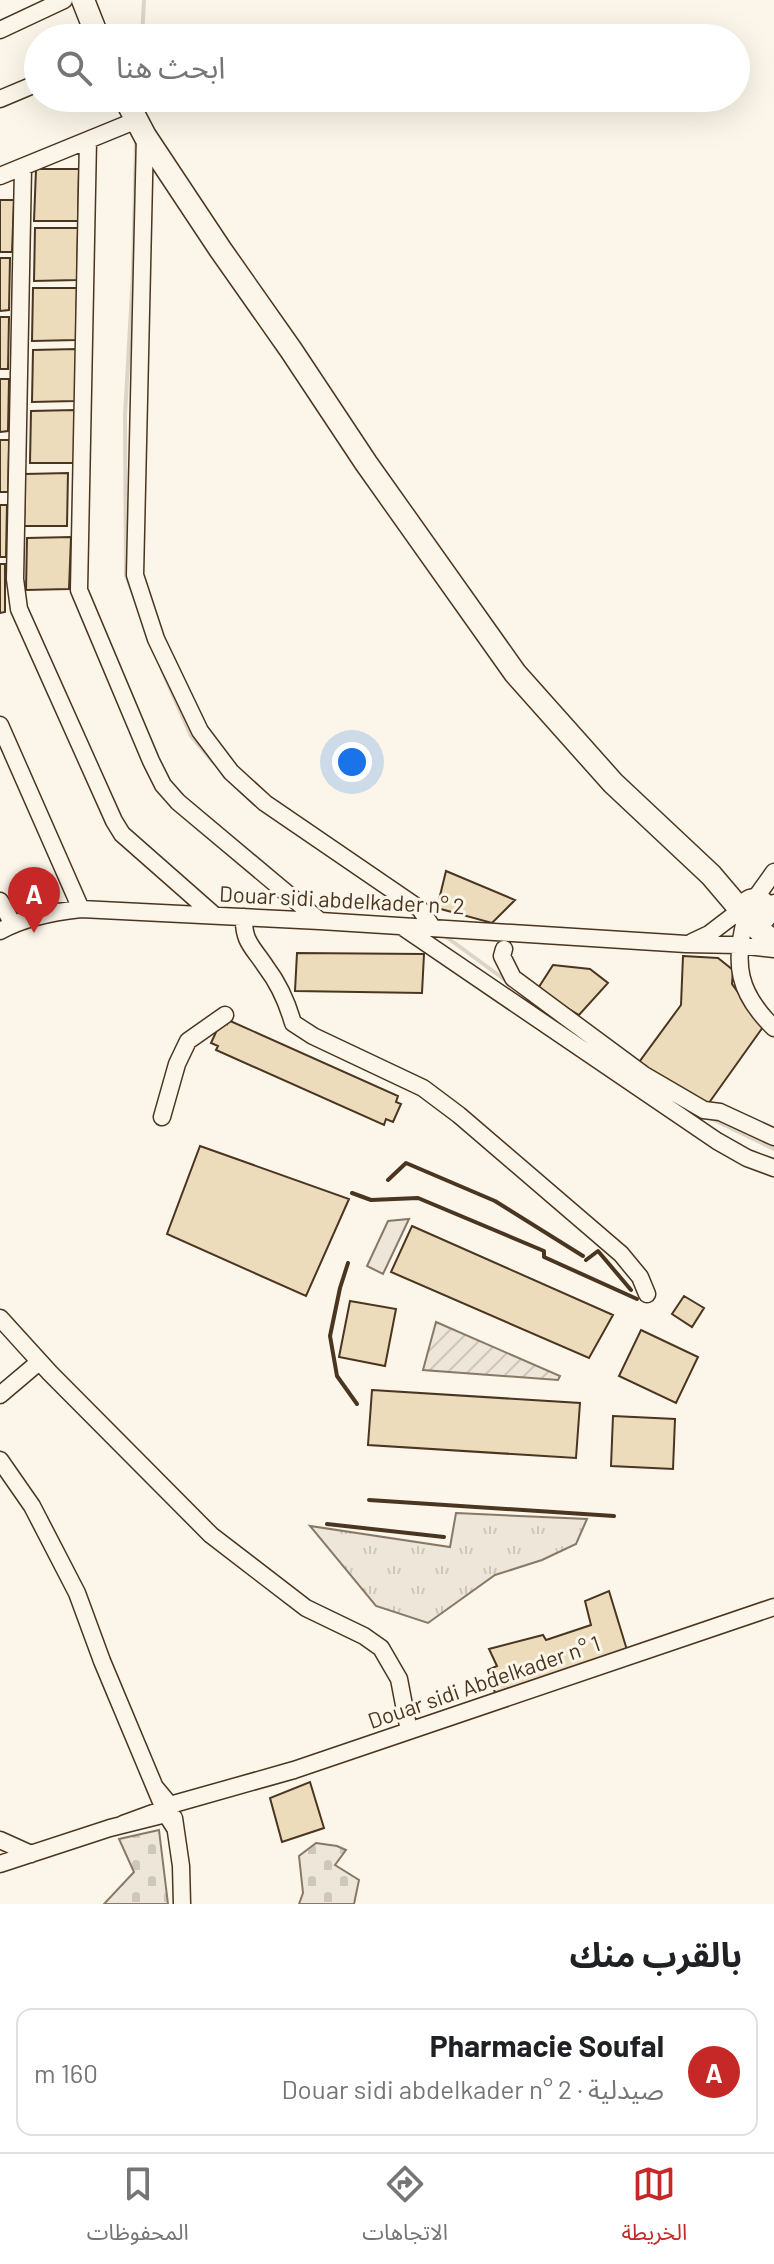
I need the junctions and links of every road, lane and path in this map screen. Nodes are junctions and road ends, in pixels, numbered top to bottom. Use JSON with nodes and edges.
{"nodes":[{"id":1,"x":64,"y":0,"type":"edge"},
{"id":2,"x":83,"y":0,"type":"edge"},
{"id":3,"x":92,"y":24,"type":"edge"},
{"id":4,"x":0,"y":30,"type":"edge"},
{"id":5,"x":24,"y":89,"type":"edge"},
{"id":6,"x":0,"y":99,"type":"edge"},
{"id":7,"x":132,"y":112,"type":"edge"},
{"id":8,"x":141,"y":128,"type":"junction"},
{"id":9,"x":88,"y":140,"type":"junction"},
{"id":10,"x":23,"y":168,"type":"junction"},
{"id":11,"x":1,"y":172,"type":"edge"},
{"id":12,"x":0,"y":725,"type":"edge"},
{"id":13,"x":774,"y":872,"type":"edge"},
{"id":14,"x":0,"y":901,"type":"edge"},
{"id":15,"x":81,"y":909,"type":"junction"},
{"id":16,"x":757,"y":910,"type":"edge"},
{"id":17,"x":214,"y":915,"type":"junction"},
{"id":18,"x":244,"y":917,"type":"junction"},
{"id":19,"x":320,"y":921,"type":"junction"},
{"id":20,"x":6,"y":927,"type":"edge"},
{"id":21,"x":403,"y":927,"type":"junction"},
{"id":22,"x":433,"y":928,"type":"junction"},
{"id":23,"x":774,"y":941,"type":"edge"},
{"id":24,"x":686,"y":944,"type":"junction"},
{"id":25,"x":739,"y":945,"type":"junction"},
{"id":26,"x":504,"y":949,"type":"dead end"},
{"id":27,"x":774,"y":949,"type":"edge"},
{"id":28,"x":225,"y":1015,"type":"dead end"},
{"id":29,"x":774,"y":1028,"type":"edge"},
{"id":30,"x":162,"y":1117,"type":"dead end"},
{"id":31,"x":774,"y":1137,"type":"edge"},
{"id":32,"x":774,"y":1168,"type":"edge"},
{"id":33,"x":647,"y":1294,"type":"dead end"},
{"id":34,"x":0,"y":1318,"type":"edge"},
{"id":35,"x":39,"y":1362,"type":"junction"},
{"id":36,"x":0,"y":1395,"type":"edge"},
{"id":37,"x":0,"y":1460,"type":"edge"},
{"id":38,"x":774,"y":1607,"type":"edge"},
{"id":39,"x":409,"y":1731,"type":"junction"},
{"id":40,"x":170,"y":1814,"type":"junction"},
{"id":41,"x":0,"y":1840,"type":"edge"},
{"id":42,"x":31,"y":1854,"type":"junction"},
{"id":43,"x":0,"y":1864,"type":"edge"},
{"id":44,"x":182,"y":1904,"type":"edge"}],
"edges":[{"from":1,"to":4,"type":"street"},
{"from":2,"to":3,"type":"main road"},
{"from":5,"to":6,"type":"street"},
{"from":7,"to":8,"type":"main road"},
{"from":8,"to":9,"type":"street"},
{"from":8,"to":16,"type":"main road"},
{"from":8,"to":22,"type":"street"},
{"from":9,"to":10,"type":"street"},
{"from":9,"to":19,"type":"street"},
{"from":10,"to":11,"type":"street"},
{"from":10,"to":17,"type":"street"},
{"from":12,"to":15,"type":"street"},
{"from":13,"to":16,"type":"street"},
{"from":14,"to":20,"type":"street"},
{"from":15,"to":17,"type":"street","name":"Douar sidi abdelkader n° 2"},
{"from":15,"to":20,"type":"street","name":"Douar sidi abdelkader n° 2"},
{"from":16,"to":23,"type":"main road"},
{"from":16,"to":24,"type":"street"},
{"from":16,"to":25,"type":"street"},
{"from":17,"to":18,"type":"street","name":"Douar sidi abdelkader n° 2"},
{"from":18,"to":19,"type":"street","name":"Douar sidi abdelkader n° 2"},
{"from":18,"to":33,"type":"street"},
{"from":19,"to":21,"type":"street","name":"Douar sidi abdelkader n° 2"},
{"from":21,"to":22,"type":"street","name":"Douar sidi abdelkader n° 2"},
{"from":21,"to":32,"type":"street"},
{"from":22,"to":24,"type":"street","name":"Douar sidi abdelkader n° 2"},
{"from":24,"to":25,"type":"street","name":"Douar sidi abdelkader n° 2"},
{"from":25,"to":27,"type":"street","name":"Douar sidi abdelkader n° 2"},
{"from":25,"to":29,"type":"street"},
{"from":26,"to":31,"type":"street"},
{"from":28,"to":30,"type":"street"},
{"from":34,"to":35,"type":"street"},
{"from":35,"to":36,"type":"street"},
{"from":35,"to":39,"type":"street"},
{"from":37,"to":40,"type":"street"},
{"from":38,"to":39,"type":"street","name":"Douar sidi Abdelkader n° 1"},
{"from":39,"to":40,"type":"street","name":"Douar sidi Abdelkader n° 1"},
{"from":40,"to":42,"type":"street","name":"Douar sidi Abdelkader n° 1"},
{"from":40,"to":44,"type":"street"},
{"from":41,"to":42,"type":"street"},
{"from":42,"to":43,"type":"street","name":"Douar sidi Abdelkader n° 1"}]}
